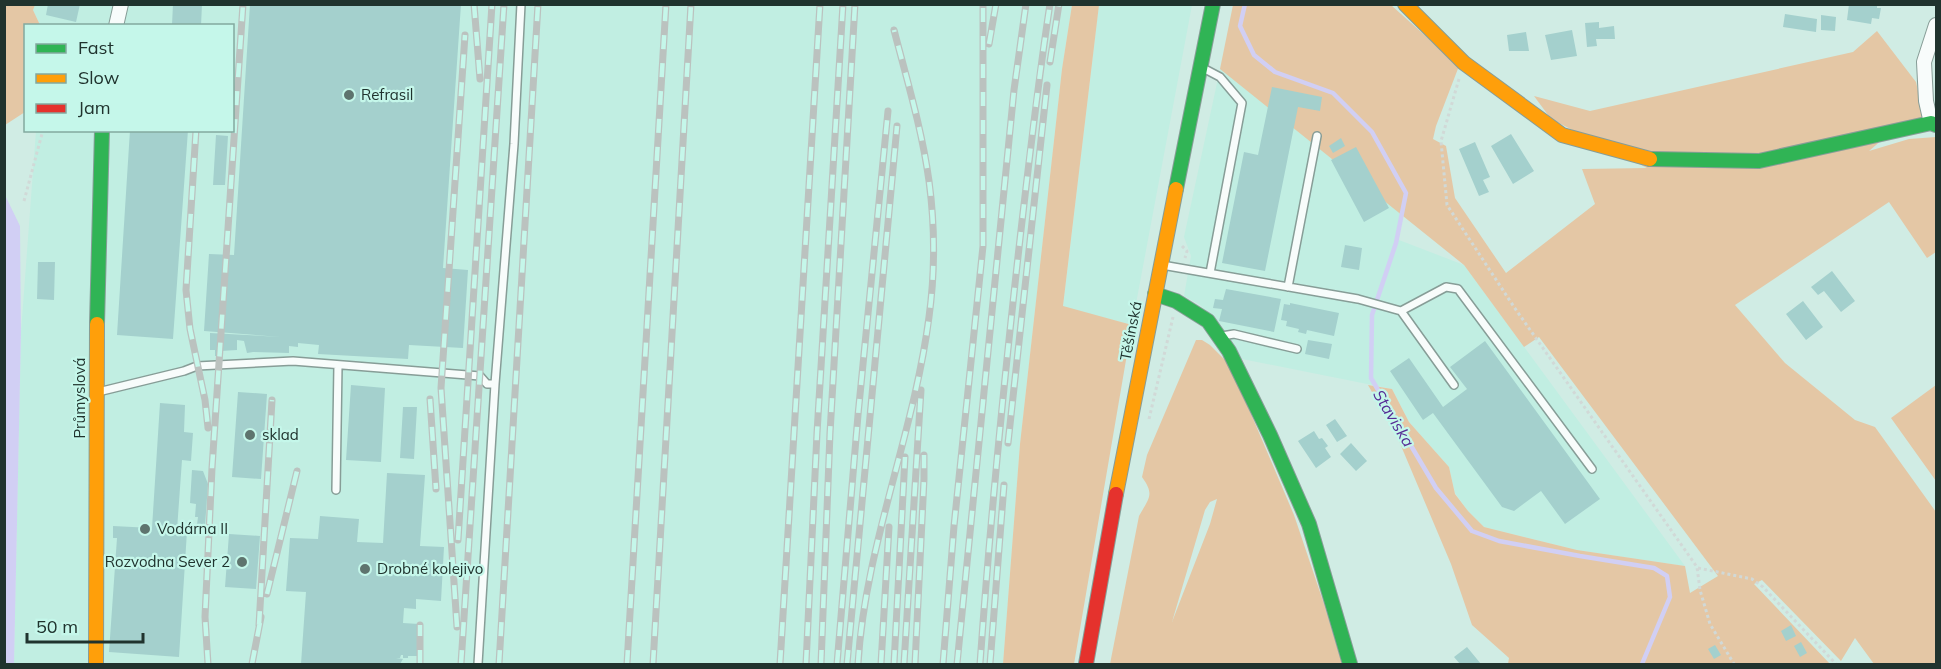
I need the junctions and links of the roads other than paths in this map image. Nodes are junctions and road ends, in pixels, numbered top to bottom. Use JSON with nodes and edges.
{"nodes":[{"id":1,"x":121,"y":4,"type":"edge"},
{"id":2,"x":521,"y":4,"type":"edge"},
{"id":3,"x":1214,"y":4,"type":"edge"},
{"id":4,"x":1405,"y":4,"type":"edge"},
{"id":5,"x":116,"y":24,"type":"edge"},
{"id":6,"x":1936,"y":26,"type":"edge"},
{"id":7,"x":1201,"y":67,"type":"junction"},
{"id":8,"x":1934,"y":124,"type":"edge"},
{"id":9,"x":102,"y":132,"type":"edge"},
{"id":10,"x":1317,"y":136,"type":"dead end"},
{"id":11,"x":1162,"y":265,"type":"junction"},
{"id":12,"x":1210,"y":273,"type":"junction"},
{"id":13,"x":1288,"y":287,"type":"junction"},
{"id":14,"x":1155,"y":294,"type":"junction"},
{"id":15,"x":1401,"y":311,"type":"junction"},
{"id":16,"x":1219,"y":337,"type":"junction"},
{"id":17,"x":1297,"y":349,"type":"dead end"},
{"id":18,"x":338,"y":365,"type":"junction"},
{"id":19,"x":495,"y":384,"type":"junction"},
{"id":20,"x":1454,"y":385,"type":"dead end"},
{"id":21,"x":97,"y":393,"type":"junction"},
{"id":22,"x":1592,"y":469,"type":"dead end"},
{"id":23,"x":336,"y":490,"type":"dead end"},
{"id":24,"x":96,"y":664,"type":"edge"},
{"id":25,"x":478,"y":664,"type":"edge"},
{"id":26,"x":1086,"y":664,"type":"edge"},
{"id":27,"x":1350,"y":664,"type":"edge"}],
"edges":[{"from":1,"to":5,"type":"street"},
{"from":2,"to":19,"type":"lane"},
{"from":3,"to":7,"type":"street","name":"Těšínská"},
{"from":4,"to":8,"type":"street"},
{"from":6,"to":8,"type":"street"},
{"from":7,"to":11,"type":"street","name":"Těšínská"},
{"from":7,"to":12,"type":"lane"},
{"from":9,"to":21,"type":"street","name":"Průmyslová"},
{"from":10,"to":13,"type":"lane"},
{"from":11,"to":12,"type":"lane"},
{"from":11,"to":14,"type":"street","name":"Těšínská"},
{"from":12,"to":13,"type":"lane"},
{"from":13,"to":15,"type":"lane"},
{"from":14,"to":16,"type":"street"},
{"from":14,"to":26,"type":"street","name":"Těšínská"},
{"from":15,"to":20,"type":"lane"},
{"from":15,"to":22,"type":"lane"},
{"from":16,"to":17,"type":"lane"},
{"from":16,"to":27,"type":"street"},
{"from":18,"to":19,"type":"lane"},
{"from":18,"to":21,"type":"lane"},
{"from":18,"to":23,"type":"lane"},
{"from":19,"to":25,"type":"lane"},
{"from":21,"to":24,"type":"street","name":"Průmyslová"}]}
